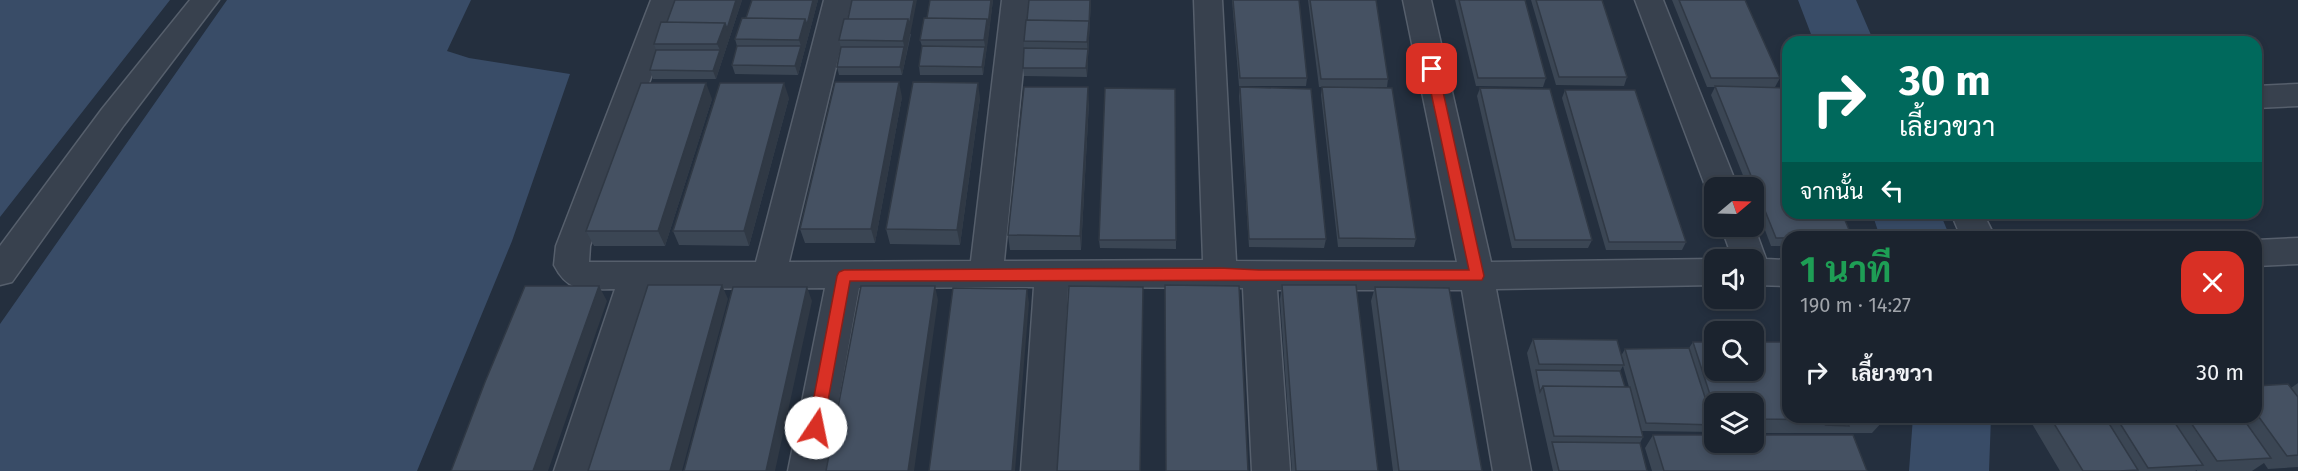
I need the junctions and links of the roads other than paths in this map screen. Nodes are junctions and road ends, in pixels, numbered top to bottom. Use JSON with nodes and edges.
{"nodes":[{"id":1,"x":205,"y":0,"type":"edge"},
{"id":2,"x":664,"y":0,"type":"edge"},
{"id":3,"x":838,"y":0,"type":"edge"},
{"id":4,"x":1016,"y":0,"type":"edge"},
{"id":5,"x":1208,"y":0,"type":"edge"},
{"id":6,"x":1417,"y":0,"type":"edge"},
{"id":7,"x":1649,"y":0,"type":"edge"},
{"id":8,"x":2298,"y":94,"type":"edge"},
{"id":9,"x":2262,"y":97,"type":"edge"},
{"id":10,"x":1718,"y":177,"type":"edge"},
{"id":11,"x":2298,"y":250,"type":"edge"},
{"id":12,"x":2262,"y":253,"type":"edge"},
{"id":13,"x":1764,"y":270,"type":"edge"},
{"id":14,"x":0,"y":272,"type":"edge"},
{"id":15,"x":1704,"y":272,"type":"edge"},
{"id":16,"x":1782,"y":272,"type":"edge"},
{"id":17,"x":1220,"y":273,"type":"junction"},
{"id":18,"x":986,"y":274,"type":"junction"},
{"id":19,"x":636,"y":276,"type":"junction"},
{"id":20,"x":769,"y":276,"type":"junction"},
{"id":21,"x":844,"y":276,"type":"junction"},
{"id":22,"x":1052,"y":276,"type":"junction"},
{"id":23,"x":1259,"y":276,"type":"junction"},
{"id":24,"x":1477,"y":276,"type":"junction"},
{"id":25,"x":573,"y":471,"type":"edge"},
{"id":26,"x":807,"y":471,"type":"edge"},
{"id":27,"x":1040,"y":471,"type":"edge"},
{"id":28,"x":1271,"y":471,"type":"edge"},
{"id":29,"x":1512,"y":471,"type":"edge"}],
"edges":[{"from":1,"to":14,"type":"street"},
{"from":2,"to":19,"type":"street"},
{"from":3,"to":20,"type":"street"},
{"from":4,"to":18,"type":"street"},
{"from":5,"to":17,"type":"street"},
{"from":6,"to":24,"type":"street"},
{"from":7,"to":10,"type":"street"},
{"from":8,"to":9,"type":"street"},
{"from":11,"to":12,"type":"street"},
{"from":13,"to":16,"type":"street"},
{"from":15,"to":24,"type":"street"},
{"from":17,"to":22,"type":"street"},
{"from":17,"to":23,"type":"street"},
{"from":18,"to":21,"type":"street"},
{"from":18,"to":22,"type":"street"},
{"from":19,"to":20,"type":"street"},
{"from":19,"to":25,"type":"street"},
{"from":20,"to":21,"type":"street"},
{"from":21,"to":26,"type":"street"},
{"from":22,"to":27,"type":"street"},
{"from":23,"to":24,"type":"street"},
{"from":23,"to":28,"type":"street"},
{"from":24,"to":29,"type":"street"}]}
